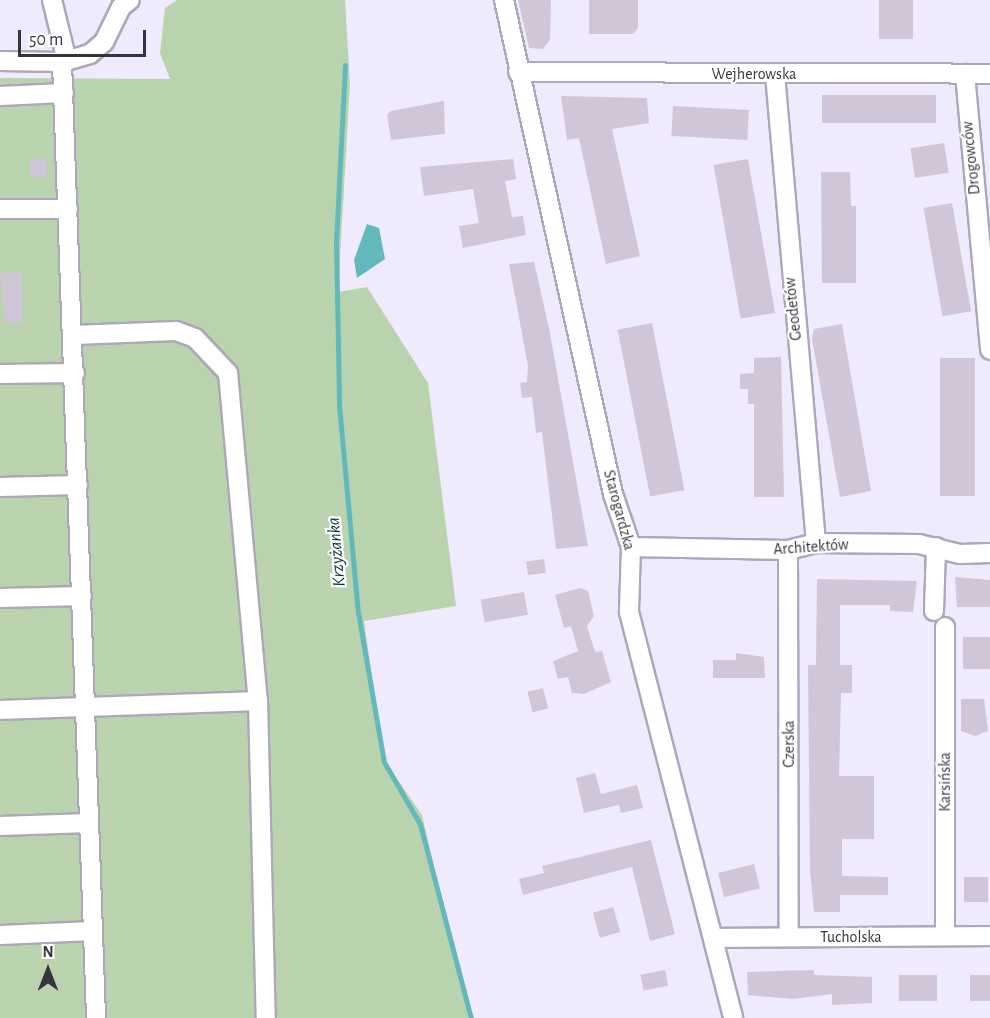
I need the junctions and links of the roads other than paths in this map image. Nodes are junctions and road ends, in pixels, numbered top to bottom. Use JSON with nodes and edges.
{"nodes":[{"id":1,"x":52,"y":0,"type":"edge"},
{"id":2,"x":130,"y":0,"type":"edge"},
{"id":3,"x":504,"y":0,"type":"edge"},
{"id":4,"x":0,"y":61,"type":"edge"},
{"id":5,"x":65,"y":61,"type":"junction"},
{"id":6,"x":518,"y":72,"type":"junction"},
{"id":7,"x":775,"y":74,"type":"junction"},
{"id":8,"x":965,"y":74,"type":"junction"},
{"id":9,"x":990,"y":74,"type":"edge"},
{"id":10,"x":64,"y":93,"type":"junction"},
{"id":11,"x":0,"y":96,"type":"edge"},
{"id":12,"x":68,"y":208,"type":"junction"},
{"id":13,"x":0,"y":209,"type":"edge"},
{"id":14,"x":74,"y":335,"type":"junction"},
{"id":15,"x":990,"y":350,"type":"edge"},
{"id":16,"x":75,"y":373,"type":"junction"},
{"id":17,"x":0,"y":374,"type":"edge"},
{"id":18,"x":78,"y":485,"type":"junction"},
{"id":19,"x":0,"y":487,"type":"edge"},
{"id":20,"x":816,"y":543,"type":"junction"},
{"id":21,"x":631,"y":547,"type":"junction"},
{"id":22,"x":936,"y":547,"type":"junction"},
{"id":23,"x":788,"y":550,"type":"junction"},
{"id":24,"x":990,"y":553,"type":"edge"},
{"id":25,"x":82,"y":596,"type":"junction"},
{"id":26,"x":0,"y":598,"type":"edge"},
{"id":27,"x":934,"y":611,"type":"dead end"},
{"id":28,"x":945,"y":627,"type":"dead end"},
{"id":29,"x":258,"y":701,"type":"junction"},
{"id":30,"x":86,"y":707,"type":"junction"},
{"id":31,"x":0,"y":710,"type":"edge"},
{"id":32,"x":89,"y":823,"type":"junction"},
{"id":33,"x":0,"y":826,"type":"edge"},
{"id":34,"x":93,"y":931,"type":"junction"},
{"id":35,"x":0,"y":935,"type":"edge"},
{"id":36,"x":945,"y":936,"type":"junction"},
{"id":37,"x":990,"y":936,"type":"edge"},
{"id":38,"x":789,"y":937,"type":"junction"},
{"id":39,"x":713,"y":938,"type":"junction"},
{"id":40,"x":96,"y":1018,"type":"edge"},
{"id":41,"x":266,"y":1018,"type":"edge"},
{"id":42,"x":733,"y":1018,"type":"edge"}],
"edges":[{"from":1,"to":5,"type":"street"},
{"from":2,"to":5,"type":"street"},
{"from":3,"to":6,"type":"street","name":"Starogardzka"},
{"from":4,"to":5,"type":"street"},
{"from":5,"to":10,"type":"street"},
{"from":6,"to":7,"type":"street","name":"Wejherowska"},
{"from":6,"to":21,"type":"street","name":"Starogardzka"},
{"from":7,"to":8,"type":"street","name":"Wejherowska"},
{"from":7,"to":20,"type":"street","name":"Geodetów"},
{"from":8,"to":9,"type":"street","name":"Wejherowska"},
{"from":8,"to":15,"type":"street","name":"Drogowców"},
{"from":10,"to":11,"type":"street"},
{"from":10,"to":12,"type":"street"},
{"from":12,"to":13,"type":"street"},
{"from":12,"to":14,"type":"street"},
{"from":14,"to":16,"type":"street"},
{"from":14,"to":29,"type":"street"},
{"from":16,"to":17,"type":"street"},
{"from":16,"to":18,"type":"street"},
{"from":18,"to":19,"type":"street"},
{"from":18,"to":25,"type":"street"},
{"from":20,"to":22,"type":"street","name":"Architektów"},
{"from":20,"to":23,"type":"street","name":"Architektów"},
{"from":21,"to":23,"type":"street","name":"Architektów"},
{"from":21,"to":39,"type":"street","name":"Starogardzka"},
{"from":22,"to":24,"type":"street","name":"Architektów"},
{"from":22,"to":27,"type":"street"},
{"from":23,"to":38,"type":"street","name":"Czerska"},
{"from":25,"to":26,"type":"street"},
{"from":25,"to":30,"type":"street"},
{"from":28,"to":36,"type":"street","name":"Karsińska"},
{"from":29,"to":30,"type":"street"},
{"from":29,"to":41,"type":"street"},
{"from":30,"to":31,"type":"street"},
{"from":30,"to":32,"type":"street"},
{"from":32,"to":33,"type":"street"},
{"from":32,"to":34,"type":"street"},
{"from":34,"to":35,"type":"street"},
{"from":34,"to":40,"type":"street"},
{"from":36,"to":37,"type":"street","name":"Tucholska"},
{"from":36,"to":38,"type":"street","name":"Tucholska"},
{"from":38,"to":39,"type":"street","name":"Tucholska"},
{"from":39,"to":42,"type":"street","name":"Starogardzka"}]}
